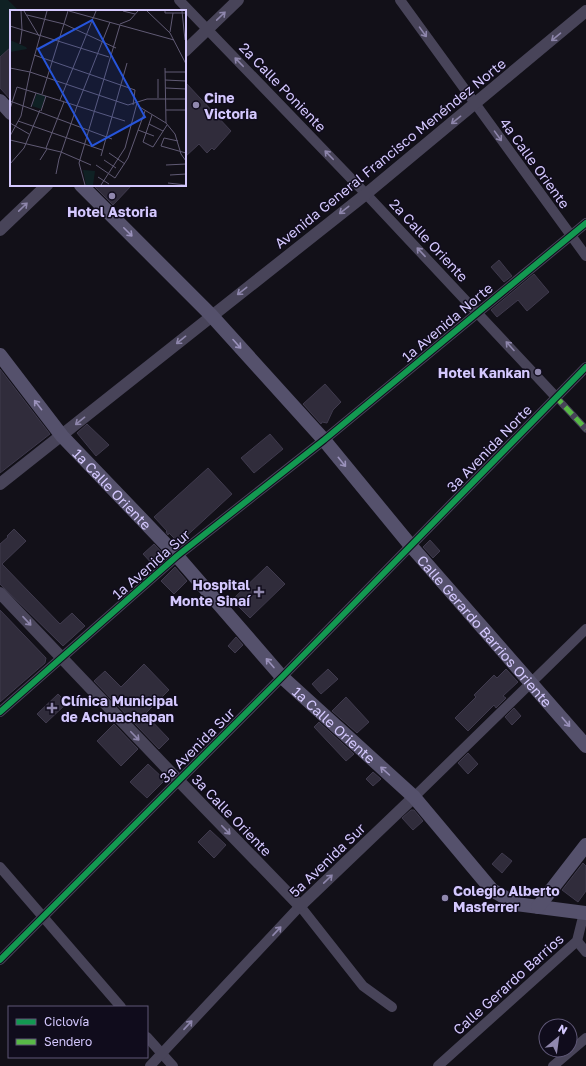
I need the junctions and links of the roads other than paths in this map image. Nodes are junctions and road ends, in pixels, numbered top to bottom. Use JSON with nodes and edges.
{"nodes":[{"id":1,"x":179,"y":0,"type":"edge"},
{"id":2,"x":238,"y":0,"type":"edge"},
{"id":3,"x":400,"y":0,"type":"edge"},
{"id":4,"x":586,"y":11,"type":"edge"},
{"id":5,"x":208,"y":29,"type":"junction"},
{"id":6,"x":186,"y":50,"type":"edge"},
{"id":7,"x":0,"y":101,"type":"edge"},
{"id":8,"x":476,"y":104,"type":"junction"},
{"id":9,"x":10,"y":112,"type":"edge"},
{"id":10,"x":46,"y":186,"type":"edge"},
{"id":11,"x":82,"y":186,"type":"edge"},
{"id":12,"x":366,"y":194,"type":"junction"},
{"id":13,"x":586,"y":223,"type":"edge"},
{"id":14,"x":0,"y":230,"type":"edge"},
{"id":15,"x":570,"y":236,"type":"junction"},
{"id":16,"x":586,"y":256,"type":"edge"},
{"id":17,"x":478,"y":313,"type":"junction"},
{"id":18,"x":211,"y":315,"type":"junction"},
{"id":19,"x":0,"y":355,"type":"edge"},
{"id":20,"x":586,"y":367,"type":"edge"},
{"id":21,"x":555,"y":396,"type":"junction"},
{"id":22,"x":586,"y":429,"type":"edge"},
{"id":23,"x":62,"y":436,"type":"junction"},
{"id":24,"x":324,"y":440,"type":"junction"},
{"id":25,"x":0,"y":484,"type":"edge"},
{"id":26,"x":411,"y":546,"type":"junction"},
{"id":27,"x":177,"y":556,"type":"junction"},
{"id":28,"x":0,"y":593,"type":"edge"},
{"id":29,"x":586,"y":629,"type":"edge"},
{"id":30,"x":61,"y":658,"type":"junction"},
{"id":31,"x":282,"y":677,"type":"junction"},
{"id":32,"x":532,"y":682,"type":"junction"},
{"id":33,"x":0,"y":712,"type":"edge"},
{"id":34,"x":586,"y":746,"type":"edge"},
{"id":35,"x":178,"y":780,"type":"junction"},
{"id":36,"x":414,"y":798,"type":"junction"},
{"id":37,"x":586,"y":845,"type":"edge"},
{"id":38,"x":0,"y":867,"type":"edge"},
{"id":39,"x":300,"y":906,"type":"junction"},
{"id":40,"x":538,"y":907,"type":"junction"},
{"id":41,"x":585,"y":913,"type":"edge"},
{"id":42,"x":43,"y":916,"type":"junction"},
{"id":43,"x":577,"y":941,"type":"junction"},
{"id":44,"x":586,"y":952,"type":"edge"},
{"id":45,"x":0,"y":960,"type":"edge"},
{"id":46,"x":120,"y":1006,"type":"edge"},
{"id":47,"x":392,"y":1006,"type":"dead end"},
{"id":48,"x":148,"y":1038,"type":"edge"},
{"id":49,"x":586,"y":1038,"type":"edge"},
{"id":50,"x":162,"y":1054,"type":"junction"},
{"id":51,"x":150,"y":1066,"type":"edge"},
{"id":52,"x":173,"y":1066,"type":"edge"},
{"id":53,"x":438,"y":1066,"type":"edge"},
{"id":54,"x":553,"y":1066,"type":"edge"}],
"edges":[{"from":1,"to":5,"type":"street","name":"2a Calle Poniente"},
{"from":5,"to":2,"type":"street","one_way":true},
{"from":3,"to":8,"type":"street","name":"4a Calle Oriente","one_way":true},
{"from":4,"to":8,"type":"street","name":"Avenida General Francisco Menéndez Norte","one_way":true},
{"from":5,"to":6,"type":"street"},
{"from":12,"to":5,"type":"street","name":"2a Calle Poniente","one_way":true},
{"from":7,"to":9,"type":"main road"},
{"from":8,"to":12,"type":"street","name":"Avenida General Francisco Menéndez Norte","one_way":true},
{"from":8,"to":15,"type":"street","name":"4a Calle Oriente","one_way":true},
{"from":14,"to":10,"type":"street","one_way":true},
{"from":11,"to":18,"type":"main road","name":"Calle Gerardo Barrios Oriente","one_way":true},
{"from":17,"to":12,"type":"street","name":"2a Calle Oriente","one_way":true},
{"from":12,"to":18,"type":"street","name":"Avenida General Francisco Menéndez Norte","one_way":true},
{"from":13,"to":15,"type":"street","name":"1a Avenida Norte"},
{"from":15,"to":16,"type":"street","name":"4a Calle Oriente"},
{"from":15,"to":17,"type":"street","name":"1a Avenida Norte"},
{"from":21,"to":17,"type":"street","name":"2a Calle Oriente","one_way":true},
{"from":17,"to":24,"type":"street","name":"1a Avenida Norte"},
{"from":18,"to":23,"type":"street","name":"Avenida General Francisco Menéndez Norte","one_way":true},
{"from":18,"to":24,"type":"main road","name":"Calle Gerardo Barrios Oriente","one_way":true},
{"from":23,"to":19,"type":"main road","name":"1a Calle Oriente","one_way":true},
{"from":20,"to":21,"type":"street","name":"3a Avenida Norte"},
{"from":21,"to":22,"type":"street","name":"2a Calle Oriente"},
{"from":21,"to":26,"type":"street","name":"3a Avenida Norte"},
{"from":23,"to":25,"type":"street","name":"Avenida General Francisco Menéndez Norte"},
{"from":23,"to":27,"type":"main road","name":"1a Calle Oriente"},
{"from":24,"to":26,"type":"main road","name":"Calle Gerardo Barrios Oriente","one_way":true},
{"from":24,"to":27,"type":"street","name":"1a Avenida Sur"},
{"from":26,"to":31,"type":"street","name":"3a Avenida Sur"},
{"from":26,"to":32,"type":"main road","name":"Calle Gerardo Barrios Oriente"},
{"from":27,"to":30,"type":"street","name":"1a Avenida Sur"},
{"from":31,"to":27,"type":"main road","name":"1a Calle Oriente","one_way":true},
{"from":28,"to":30,"type":"street","name":"3a Calle Oriente","one_way":true},
{"from":29,"to":32,"type":"street","name":"5a Avenida Sur"},
{"from":30,"to":33,"type":"street","name":"1a Avenida Sur"},
{"from":30,"to":35,"type":"street","name":"3a Calle Oriente","one_way":true},
{"from":31,"to":35,"type":"street","name":"3a Avenida Sur"},
{"from":36,"to":31,"type":"main road","name":"1a Calle Oriente","one_way":true},
{"from":32,"to":34,"type":"main road","name":"Calle Gerardo Barrios Oriente","one_way":true},
{"from":32,"to":36,"type":"street","name":"5a Avenida Sur"},
{"from":35,"to":39,"type":"street","name":"3a Calle Oriente","one_way":true},
{"from":35,"to":42,"type":"street","name":"3a Avenida Sur"},
{"from":39,"to":36,"type":"street","name":"5a Avenida Sur","one_way":true},
{"from":36,"to":40,"type":"main road","name":"1a Calle Oriente"},
{"from":37,"to":40,"type":"main road"},
{"from":38,"to":42,"type":"street"},
{"from":39,"to":47,"type":"street","name":"3a Calle Oriente"},
{"from":50,"to":39,"type":"street","name":"5a Avenida Sur","one_way":true},
{"from":40,"to":41,"type":"main road","name":"1a Calle Oriente"},
{"from":41,"to":43,"type":"street","name":"Calle Gerardo Barrios"},
{"from":42,"to":45,"type":"street","name":"3a Avenida Sur"},
{"from":42,"to":46,"type":"street"},
{"from":43,"to":44,"type":"street"},
{"from":43,"to":53,"type":"street","name":"Calle Gerardo Barrios"},
{"from":48,"to":50,"type":"street"},
{"from":49,"to":54,"type":"street"},
{"from":50,"to":51,"type":"street","name":"5a Avenida Sur"},
{"from":50,"to":52,"type":"street"}]}
